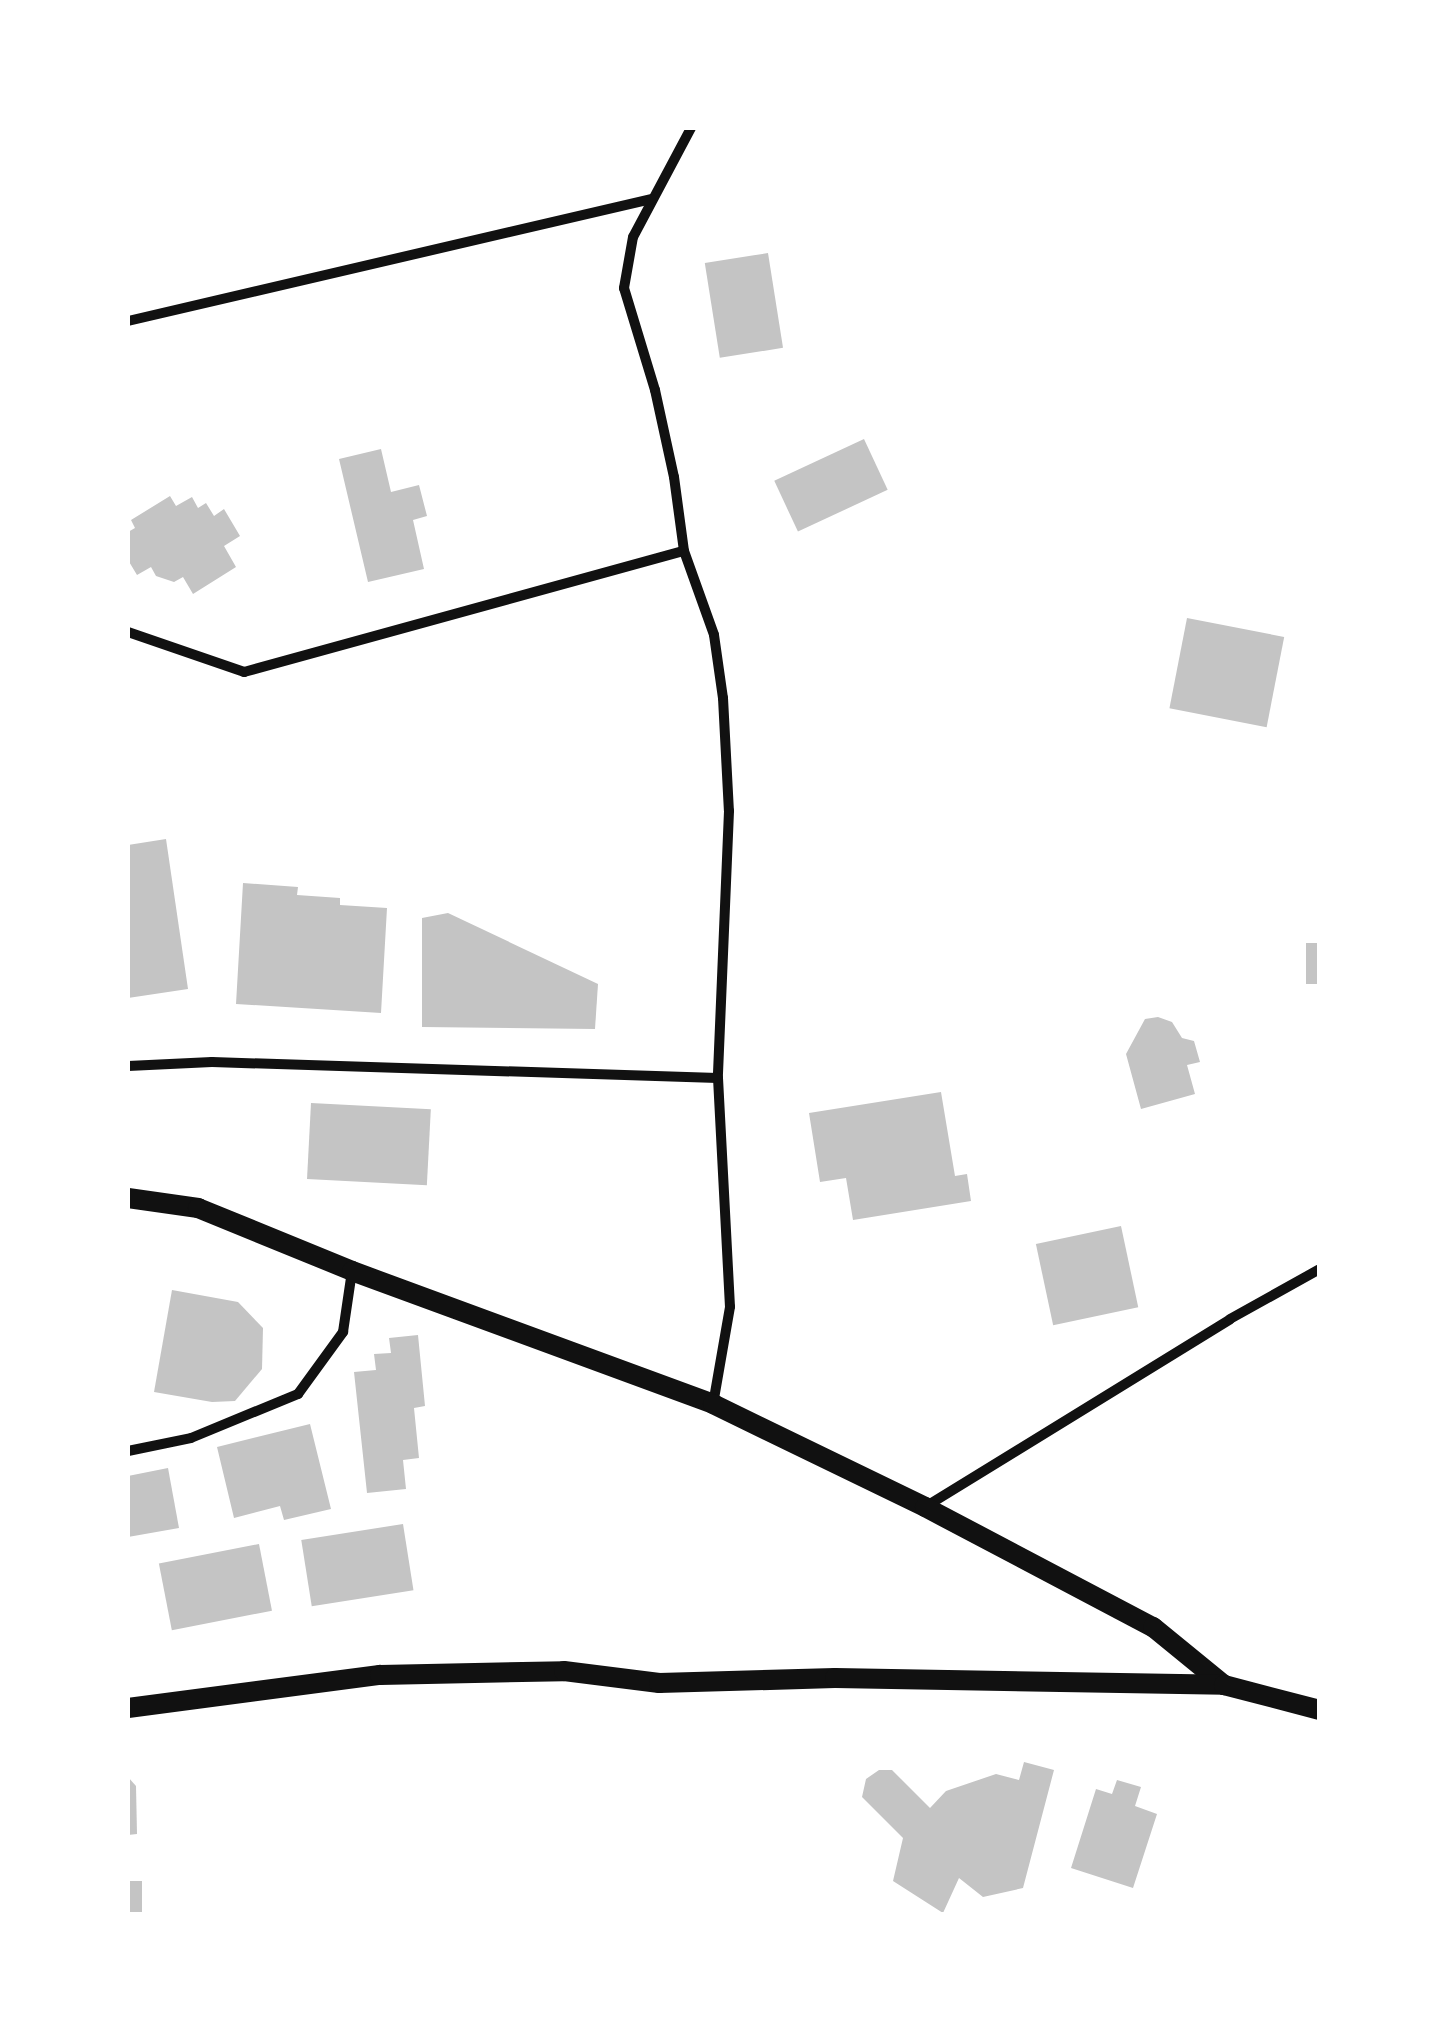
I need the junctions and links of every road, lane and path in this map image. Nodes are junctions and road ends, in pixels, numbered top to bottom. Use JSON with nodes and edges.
{"nodes":[{"id":1,"x":691,"y":128,"type":"edge"},
{"id":2,"x":651,"y":198,"type":"junction"},
{"id":3,"x":128,"y":322,"type":"edge"},
{"id":4,"x":684,"y":551,"type":"junction"},
{"id":5,"x":128,"y":632,"type":"edge"},
{"id":6,"x":128,"y":1066,"type":"edge"},
{"id":7,"x":718,"y":1078,"type":"junction"},
{"id":8,"x":128,"y":1198,"type":"edge"},
{"id":9,"x":1320,"y":1270,"type":"edge"},
{"id":10,"x":352,"y":1271,"type":"junction"},
{"id":11,"x":713,"y":1404,"type":"junction"},
{"id":12,"x":128,"y":1451,"type":"edge"},
{"id":13,"x":924,"y":1507,"type":"junction"},
{"id":14,"x":1224,"y":1684,"type":"junction"},
{"id":15,"x":128,"y":1708,"type":"edge"},
{"id":16,"x":1320,"y":1710,"type":"edge"}],
"edges":[{"from":1,"to":2,"type":"street"},
{"from":2,"to":3,"type":"street"},
{"from":2,"to":4,"type":"street"},
{"from":4,"to":5,"type":"street"},
{"from":4,"to":7,"type":"street"},
{"from":6,"to":7,"type":"street"},
{"from":7,"to":11,"type":"street"},
{"from":8,"to":10,"type":"main road"},
{"from":9,"to":13,"type":"street"},
{"from":10,"to":11,"type":"main road"},
{"from":10,"to":12,"type":"street"},
{"from":11,"to":13,"type":"main road"},
{"from":13,"to":14,"type":"main road"},
{"from":14,"to":15,"type":"main road"},
{"from":14,"to":16,"type":"main road"}]}
